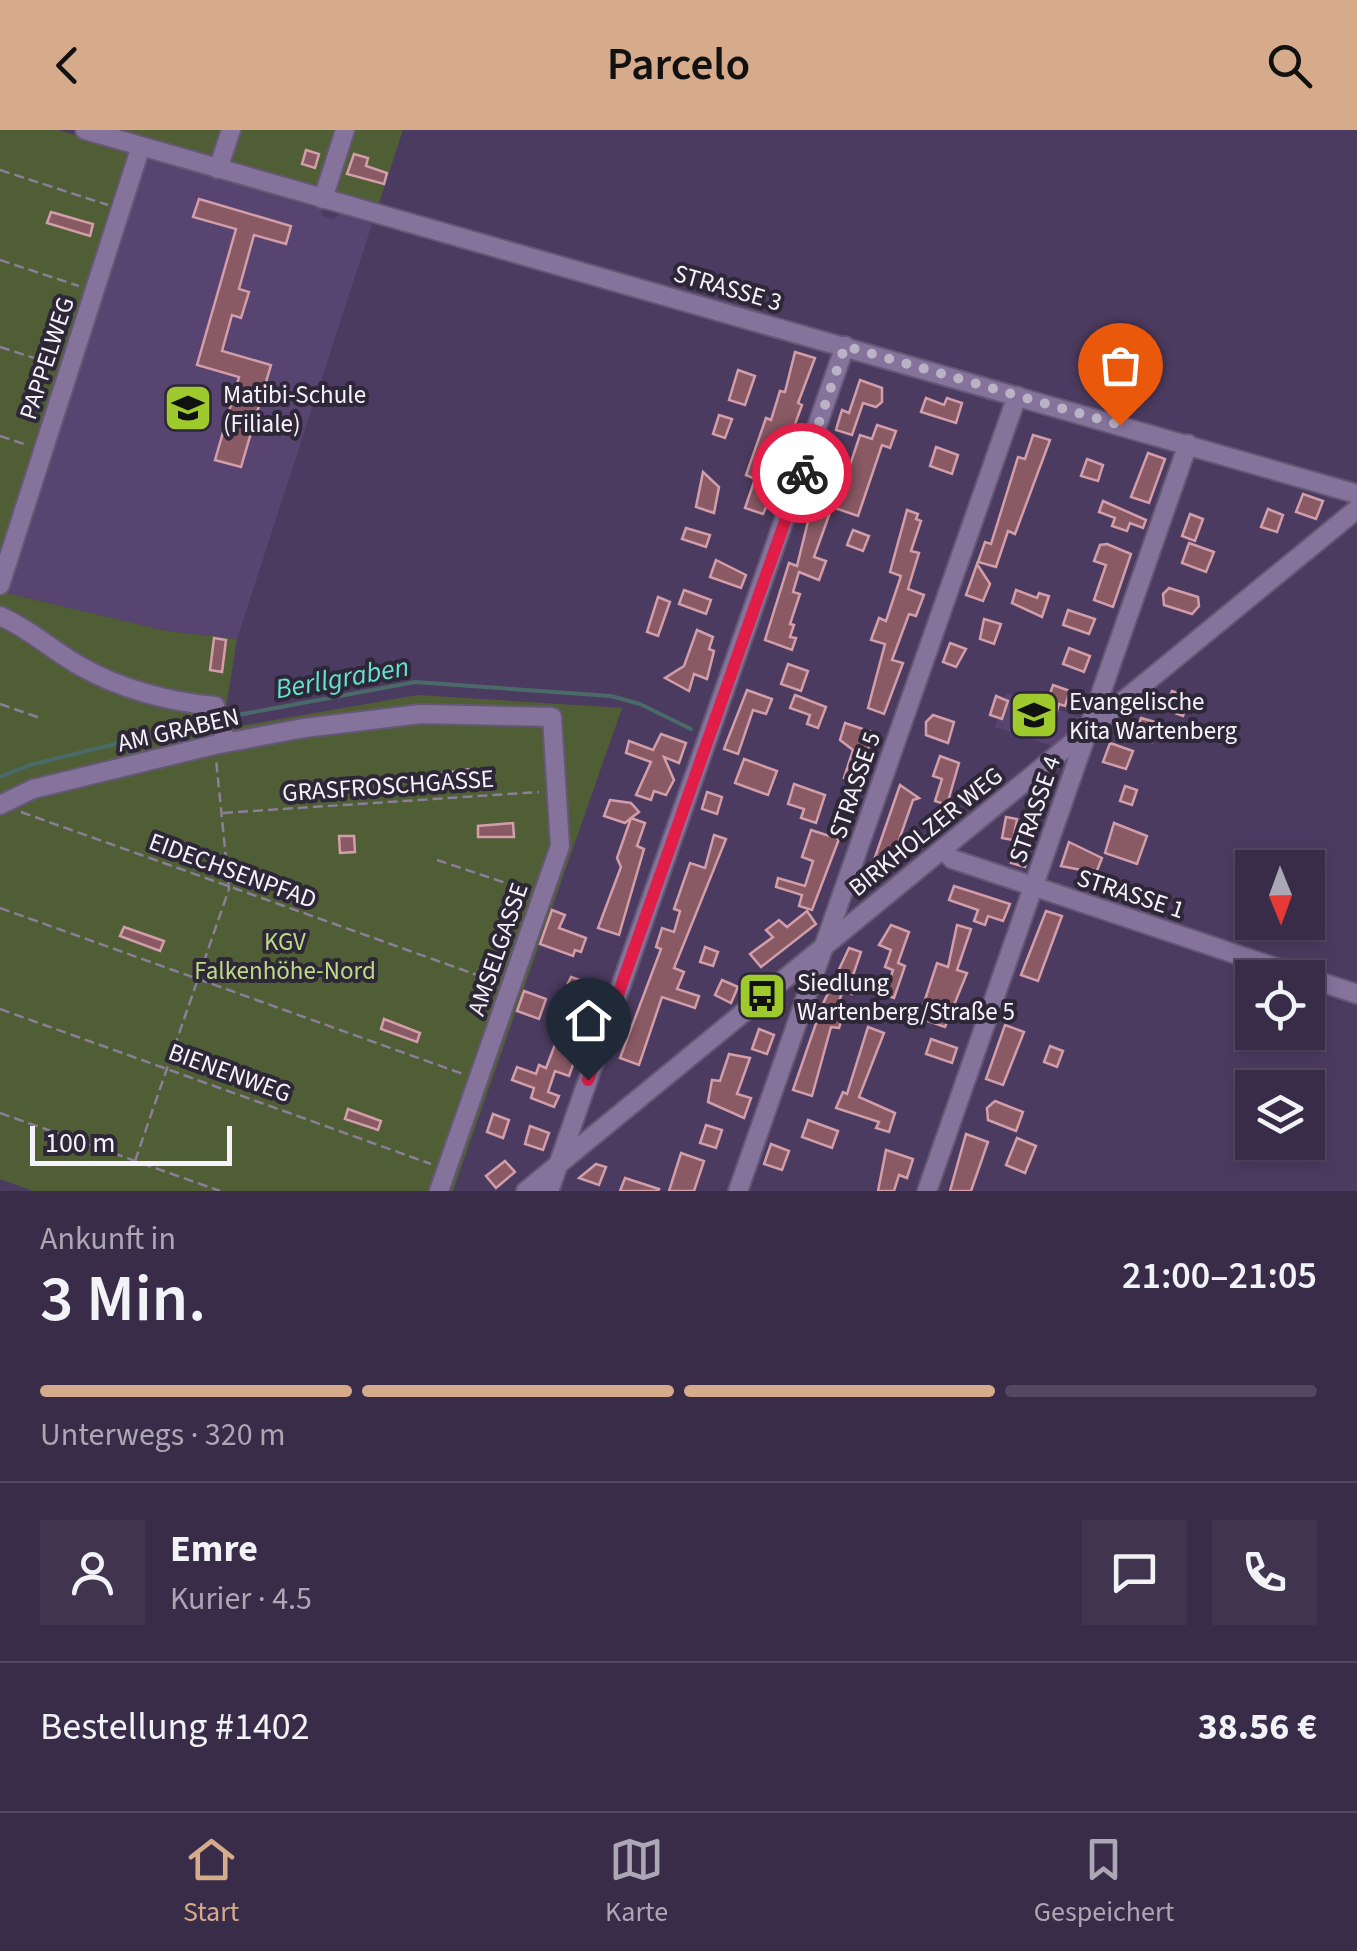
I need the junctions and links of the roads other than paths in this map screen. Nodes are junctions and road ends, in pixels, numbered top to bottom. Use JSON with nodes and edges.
{"nodes":[{"id":1,"x":230,"y":130,"type":"edge"},
{"id":2,"x":345,"y":130,"type":"edge"},
{"id":3,"x":91,"y":131,"type":"edge"},
{"id":4,"x":141,"y":146,"type":"junction"},
{"id":5,"x":218,"y":169,"type":"junction"},
{"id":6,"x":323,"y":200,"type":"junction"},
{"id":7,"x":845,"y":346,"type":"junction"},
{"id":8,"x":1017,"y":396,"type":"junction"},
{"id":9,"x":1188,"y":444,"type":"junction"},
{"id":10,"x":1357,"y":494,"type":"edge"},
{"id":11,"x":1357,"y":509,"type":"edge"},
{"id":12,"x":0,"y":585,"type":"edge"},
{"id":13,"x":0,"y":616,"type":"edge"},
{"id":14,"x":552,"y":717,"type":"joint"},
{"id":15,"x":1088,"y":730,"type":"junction"},
{"id":16,"x":220,"y":743,"type":"junction"},
{"id":17,"x":0,"y":805,"type":"edge"},
{"id":18,"x":943,"y":849,"type":"junction"},
{"id":19,"x":1033,"y":887,"type":"junction"},
{"id":20,"x":824,"y":946,"type":"junction"},
{"id":21,"x":1253,"y":960,"type":"edge"},
{"id":22,"x":1325,"y":984,"type":"edge"},
{"id":23,"x":1357,"y":994,"type":"edge"},
{"id":24,"x":558,"y":1164,"type":"junction"},
{"id":25,"x":439,"y":1191,"type":"edge"},
{"id":26,"x":526,"y":1191,"type":"edge"},
{"id":27,"x":548,"y":1191,"type":"edge"},
{"id":28,"x":738,"y":1191,"type":"edge"},
{"id":29,"x":926,"y":1191,"type":"edge"}],
"edges":[{"from":1,"to":5,"type":"street"},
{"from":2,"to":6,"type":"street"},
{"from":3,"to":4,"type":"street","name":"STRASSE 3"},
{"from":4,"to":5,"type":"street","name":"STRASSE 3"},
{"from":4,"to":12,"type":"street","name":"PAPPELWEG"},
{"from":5,"to":6,"type":"street","name":"STRASSE 3"},
{"from":6,"to":7,"type":"street","name":"STRASSE 3"},
{"from":7,"to":8,"type":"street","name":"STRASSE 3"},
{"from":7,"to":24,"type":"street"},
{"from":8,"to":9,"type":"street","name":"STRASSE 3"},
{"from":8,"to":20,"type":"street","name":"STRASSE 5"},
{"from":9,"to":10,"type":"street","name":"STRASSE 3"},
{"from":9,"to":15,"type":"street","name":"STRASSE 4"},
{"from":11,"to":15,"type":"street","name":"BIRKHOLZER WEG"},
{"from":13,"to":16,"type":"street"},
{"from":14,"to":16,"type":"street","name":"AM GRABEN"},
{"from":14,"to":25,"type":"street","name":"AMSELGASSE"},
{"from":15,"to":18,"type":"street","name":"BIRKHOLZER WEG"},
{"from":15,"to":19,"type":"street","name":"STRASSE 4"},
{"from":16,"to":17,"type":"street","name":"AM GRABEN"},
{"from":18,"to":19,"type":"street","name":"STRASSE 1"},
{"from":18,"to":20,"type":"street","name":"BIRKHOLZER WEG"},
{"from":19,"to":21,"type":"street","name":"STRASSE 1"},
{"from":19,"to":29,"type":"street","name":"STRASSE 4"},
{"from":20,"to":24,"type":"street","name":"BIRKHOLZER WEG"},
{"from":20,"to":28,"type":"street","name":"STRASSE 5"},
{"from":22,"to":23,"type":"street","name":"STRASSE 1"},
{"from":24,"to":26,"type":"street","name":"BIRKHOLZER WEG"},
{"from":24,"to":27,"type":"street"}]}
